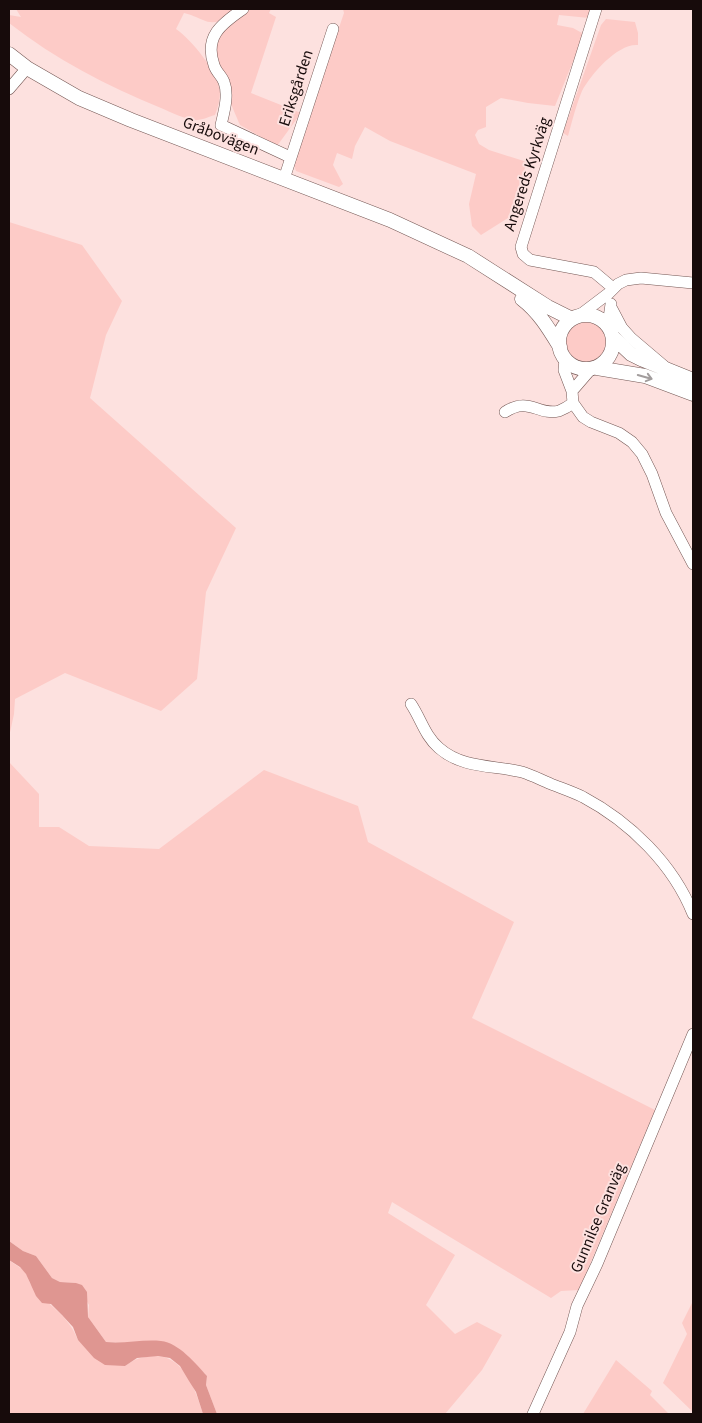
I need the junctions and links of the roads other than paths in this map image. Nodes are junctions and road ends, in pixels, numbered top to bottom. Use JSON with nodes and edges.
{"nodes":[{"id":1,"x":243,"y":9,"type":"edge"},
{"id":2,"x":596,"y":9,"type":"edge"},
{"id":3,"x":333,"y":29,"type":"dead end"},
{"id":4,"x":9,"y":54,"type":"edge"},
{"id":5,"x":27,"y":68,"type":"junction"},
{"id":6,"x":9,"y":89,"type":"edge"},
{"id":7,"x":290,"y":157,"type":"junction"},
{"id":8,"x":284,"y":179,"type":"junction"},
{"id":9,"x":427,"y":237,"type":"junction"},
{"id":10,"x":693,"y":283,"type":"edge"},
{"id":11,"x":611,"y":291,"type":"junction"},
{"id":12,"x":612,"y":309,"type":"junction"},
{"id":13,"x":576,"y":317,"type":"junction"},
{"id":14,"x":608,"y":325,"type":"junction"},
{"id":15,"x":614,"y":338,"type":"junction"},
{"id":16,"x":562,"y":353,"type":"junction"},
{"id":17,"x":594,"y":368,"type":"junction"},
{"id":18,"x":668,"y":370,"type":"junction"},
{"id":19,"x":693,"y":380,"type":"edge"},
{"id":20,"x":693,"y":394,"type":"edge"},
{"id":21,"x":573,"y":397,"type":"junction"},
{"id":22,"x":505,"y":412,"type":"dead end"},
{"id":23,"x":693,"y":564,"type":"edge"},
{"id":24,"x":411,"y":704,"type":"dead end"},
{"id":25,"x":693,"y":914,"type":"edge"},
{"id":26,"x":693,"y":1034,"type":"edge"},
{"id":27,"x":533,"y":1414,"type":"edge"}],
"edges":[{"from":1,"to":7,"type":"street","name":"Eriksgården"},
{"from":2,"to":11,"type":"street","name":"Angereds Kyrkväg"},
{"from":3,"to":7,"type":"street","name":"Eriksgården"},
{"from":4,"to":5,"type":"main road","name":"Gråbovägen"},
{"from":5,"to":6,"type":"street"},
{"from":5,"to":8,"type":"main road","name":"Gråbovägen"},
{"from":7,"to":8,"type":"street","name":"Eriksgården"},
{"from":8,"to":9,"type":"main road","name":"Gråbovägen"},
{"from":9,"to":13,"type":"main road","name":"Gråbovägen"},
{"from":9,"to":16,"type":"main road","name":"Gråbovägen"},
{"from":10,"to":11,"type":"street"},
{"from":11,"to":12,"type":"street"},
{"from":11,"to":13,"type":"street"},
{"from":12,"to":14,"type":"street"},
{"from":12,"to":18,"type":"street"},
{"from":13,"to":14,"type":"main road"},
{"from":13,"to":16,"type":"main road"},
{"from":14,"to":15,"type":"main road"},
{"from":15,"to":17,"type":"main road"},
{"from":15,"to":18,"type":"main road"},
{"from":16,"to":17,"type":"main road"},
{"from":16,"to":21,"type":"street"},
{"from":17,"to":20,"type":"main road","one_way":true},
{"from":17,"to":21,"type":"street"},
{"from":18,"to":19,"type":"main road"},
{"from":21,"to":22,"type":"street"},
{"from":21,"to":23,"type":"street"},
{"from":24,"to":25,"type":"street"},
{"from":26,"to":27,"type":"street","name":"Gunnilse Granväg"}]}
